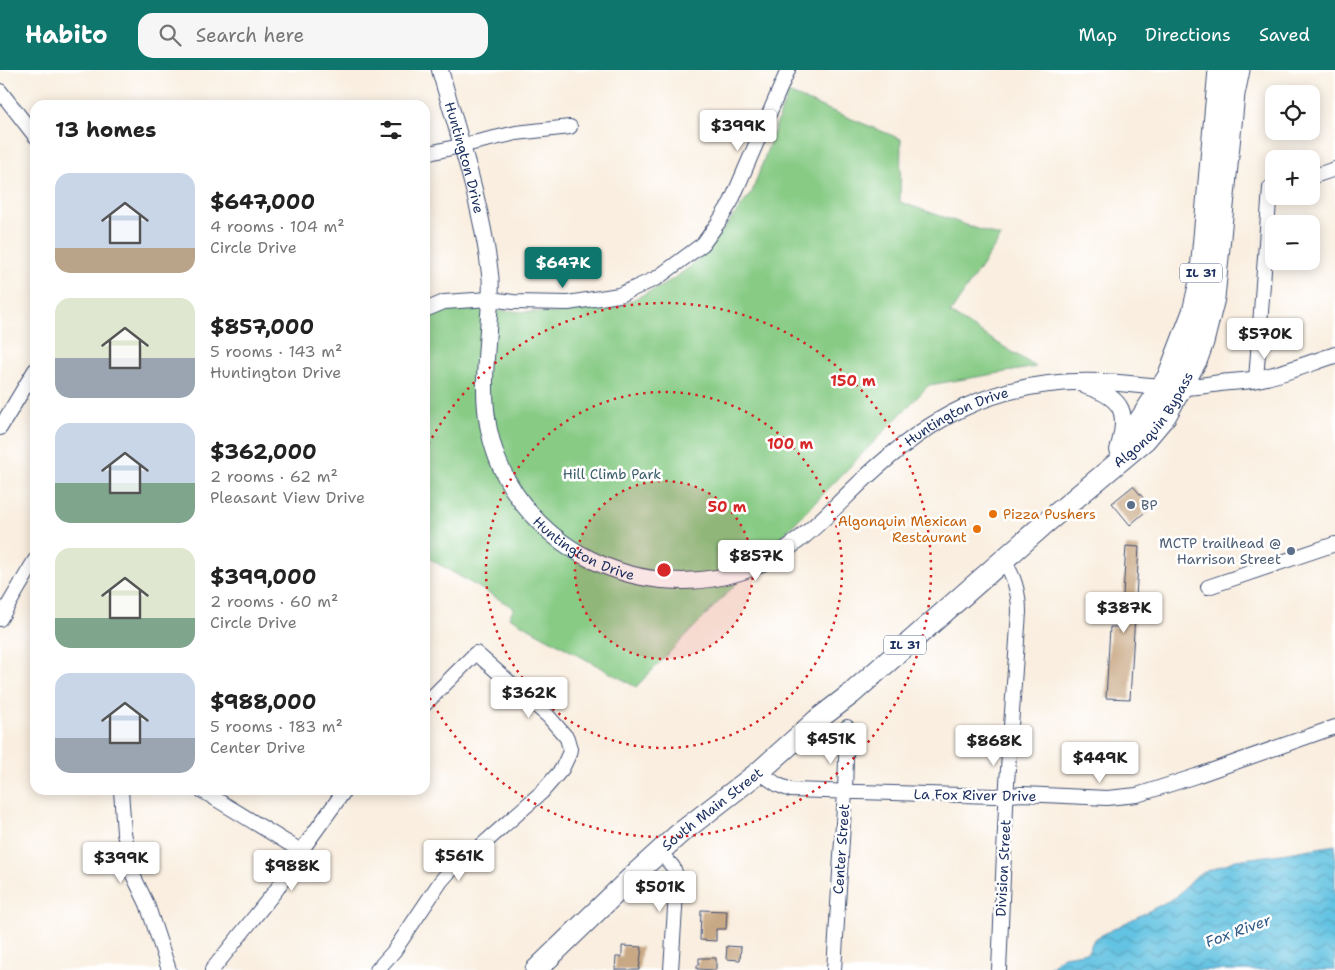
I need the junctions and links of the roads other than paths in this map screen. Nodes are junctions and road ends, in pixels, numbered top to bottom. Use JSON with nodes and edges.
{"nodes":[{"id":1,"x":440,"y":70,"type":"edge"},
{"id":2,"x":788,"y":70,"type":"edge"},
{"id":3,"x":1219,"y":70,"type":"edge"},
{"id":4,"x":1239,"y":70,"type":"edge"},
{"id":5,"x":0,"y":91,"type":"edge"},
{"id":6,"x":570,"y":127,"type":"dead end"},
{"id":7,"x":30,"y":130,"type":"edge"},
{"id":8,"x":461,"y":144,"type":"junction"},
{"id":9,"x":430,"y":153,"type":"edge"},
{"id":10,"x":1335,"y":169,"type":"edge"},
{"id":11,"x":1320,"y":174,"type":"edge"},
{"id":12,"x":1271,"y":205,"type":"edge"},
{"id":13,"x":490,"y":299,"type":"junction"},
{"id":14,"x":430,"y":308,"type":"edge"},
{"id":15,"x":1335,"y":354,"type":"edge"},
{"id":16,"x":30,"y":378,"type":"edge"},
{"id":17,"x":1256,"y":380,"type":"junction"},
{"id":18,"x":1077,"y":383,"type":"junction"},
{"id":19,"x":1161,"y":386,"type":"junction"},
{"id":20,"x":1183,"y":387,"type":"junction"},
{"id":21,"x":0,"y":428,"type":"edge"},
{"id":22,"x":1117,"y":463,"type":"junction"},
{"id":23,"x":1335,"y":544,"type":"edge"},
{"id":24,"x":1003,"y":560,"type":"junction"},
{"id":25,"x":30,"y":568,"type":"edge"},
{"id":26,"x":1208,"y":587,"type":"dead end"},
{"id":27,"x":0,"y":619,"type":"edge"},
{"id":28,"x":430,"y":699,"type":"edge"},
{"id":29,"x":847,"y":727,"type":"dead end"},
{"id":30,"x":1335,"y":727,"type":"edge"},
{"id":31,"x":759,"y":772,"type":"junction"},
{"id":32,"x":845,"y":791,"type":"junction"},
{"id":33,"x":121,"y":795,"type":"edge"},
{"id":34,"x":222,"y":795,"type":"edge"},
{"id":35,"x":341,"y":795,"type":"edge"},
{"id":36,"x":1008,"y":795,"type":"junction"},
{"id":37,"x":301,"y":851,"type":"junction"},
{"id":38,"x":660,"y":852,"type":"junction"},
{"id":39,"x":169,"y":970,"type":"edge"},
{"id":40,"x":212,"y":970,"type":"edge"},
{"id":41,"x":377,"y":970,"type":"edge"},
{"id":42,"x":536,"y":970,"type":"edge"},
{"id":43,"x":671,"y":970,"type":"edge"},
{"id":44,"x":834,"y":970,"type":"edge"},
{"id":45,"x":999,"y":970,"type":"edge"}],
"edges":[{"from":1,"to":8,"type":"street","name":"Huntington Drive"},
{"from":2,"to":13,"type":"street"},
{"from":3,"to":19,"type":"main road","name":"Algonquin Bypass","number":"IL 31"},
{"from":4,"to":20,"type":"main road","name":"Algonquin Bypass","number":"IL 31"},
{"from":5,"to":7,"type":"street"},
{"from":6,"to":8,"type":"street"},
{"from":8,"to":9,"type":"street"},
{"from":8,"to":13,"type":"street","name":"Huntington Drive"},
{"from":10,"to":11,"type":"street"},
{"from":12,"to":17,"type":"street"},
{"from":13,"to":14,"type":"street"},
{"from":13,"to":18,"type":"street","name":"Huntington Drive"},
{"from":15,"to":17,"type":"street"},
{"from":16,"to":21,"type":"street"},
{"from":17,"to":20,"type":"street"},
{"from":18,"to":19,"type":"street","name":"Huntington Drive"},
{"from":18,"to":22,"type":"street"},
{"from":19,"to":20,"type":"street"},
{"from":19,"to":22,"type":"main road","name":"Algonquin Bypass","number":"IL 31"},
{"from":20,"to":22,"type":"main road","name":"Algonquin Bypass","number":"IL 31"},
{"from":22,"to":24,"type":"main road","name":"South Main Street","number":"IL 31"},
{"from":23,"to":26,"type":"street"},
{"from":24,"to":31,"type":"main road","name":"South Main Street","number":"IL 31"},
{"from":24,"to":36,"type":"street","name":"Division Street"},
{"from":25,"to":27,"type":"street"},
{"from":28,"to":41,"type":"street"},
{"from":29,"to":32,"type":"street","name":"Center Street"},
{"from":30,"to":36,"type":"street","name":"La Fox River Drive"},
{"from":31,"to":32,"type":"street","name":"La Fox River Drive"},
{"from":31,"to":38,"type":"main road","name":"South Main Street","number":"IL 31"},
{"from":32,"to":36,"type":"street","name":"La Fox River Drive"},
{"from":32,"to":44,"type":"street","name":"Center Street"},
{"from":33,"to":39,"type":"street"},
{"from":34,"to":37,"type":"street"},
{"from":35,"to":37,"type":"street"},
{"from":36,"to":45,"type":"street","name":"Division Street"},
{"from":37,"to":40,"type":"street"},
{"from":38,"to":42,"type":"main road","name":"South Main Street","number":"IL 31"},
{"from":38,"to":43,"type":"street"}]}
